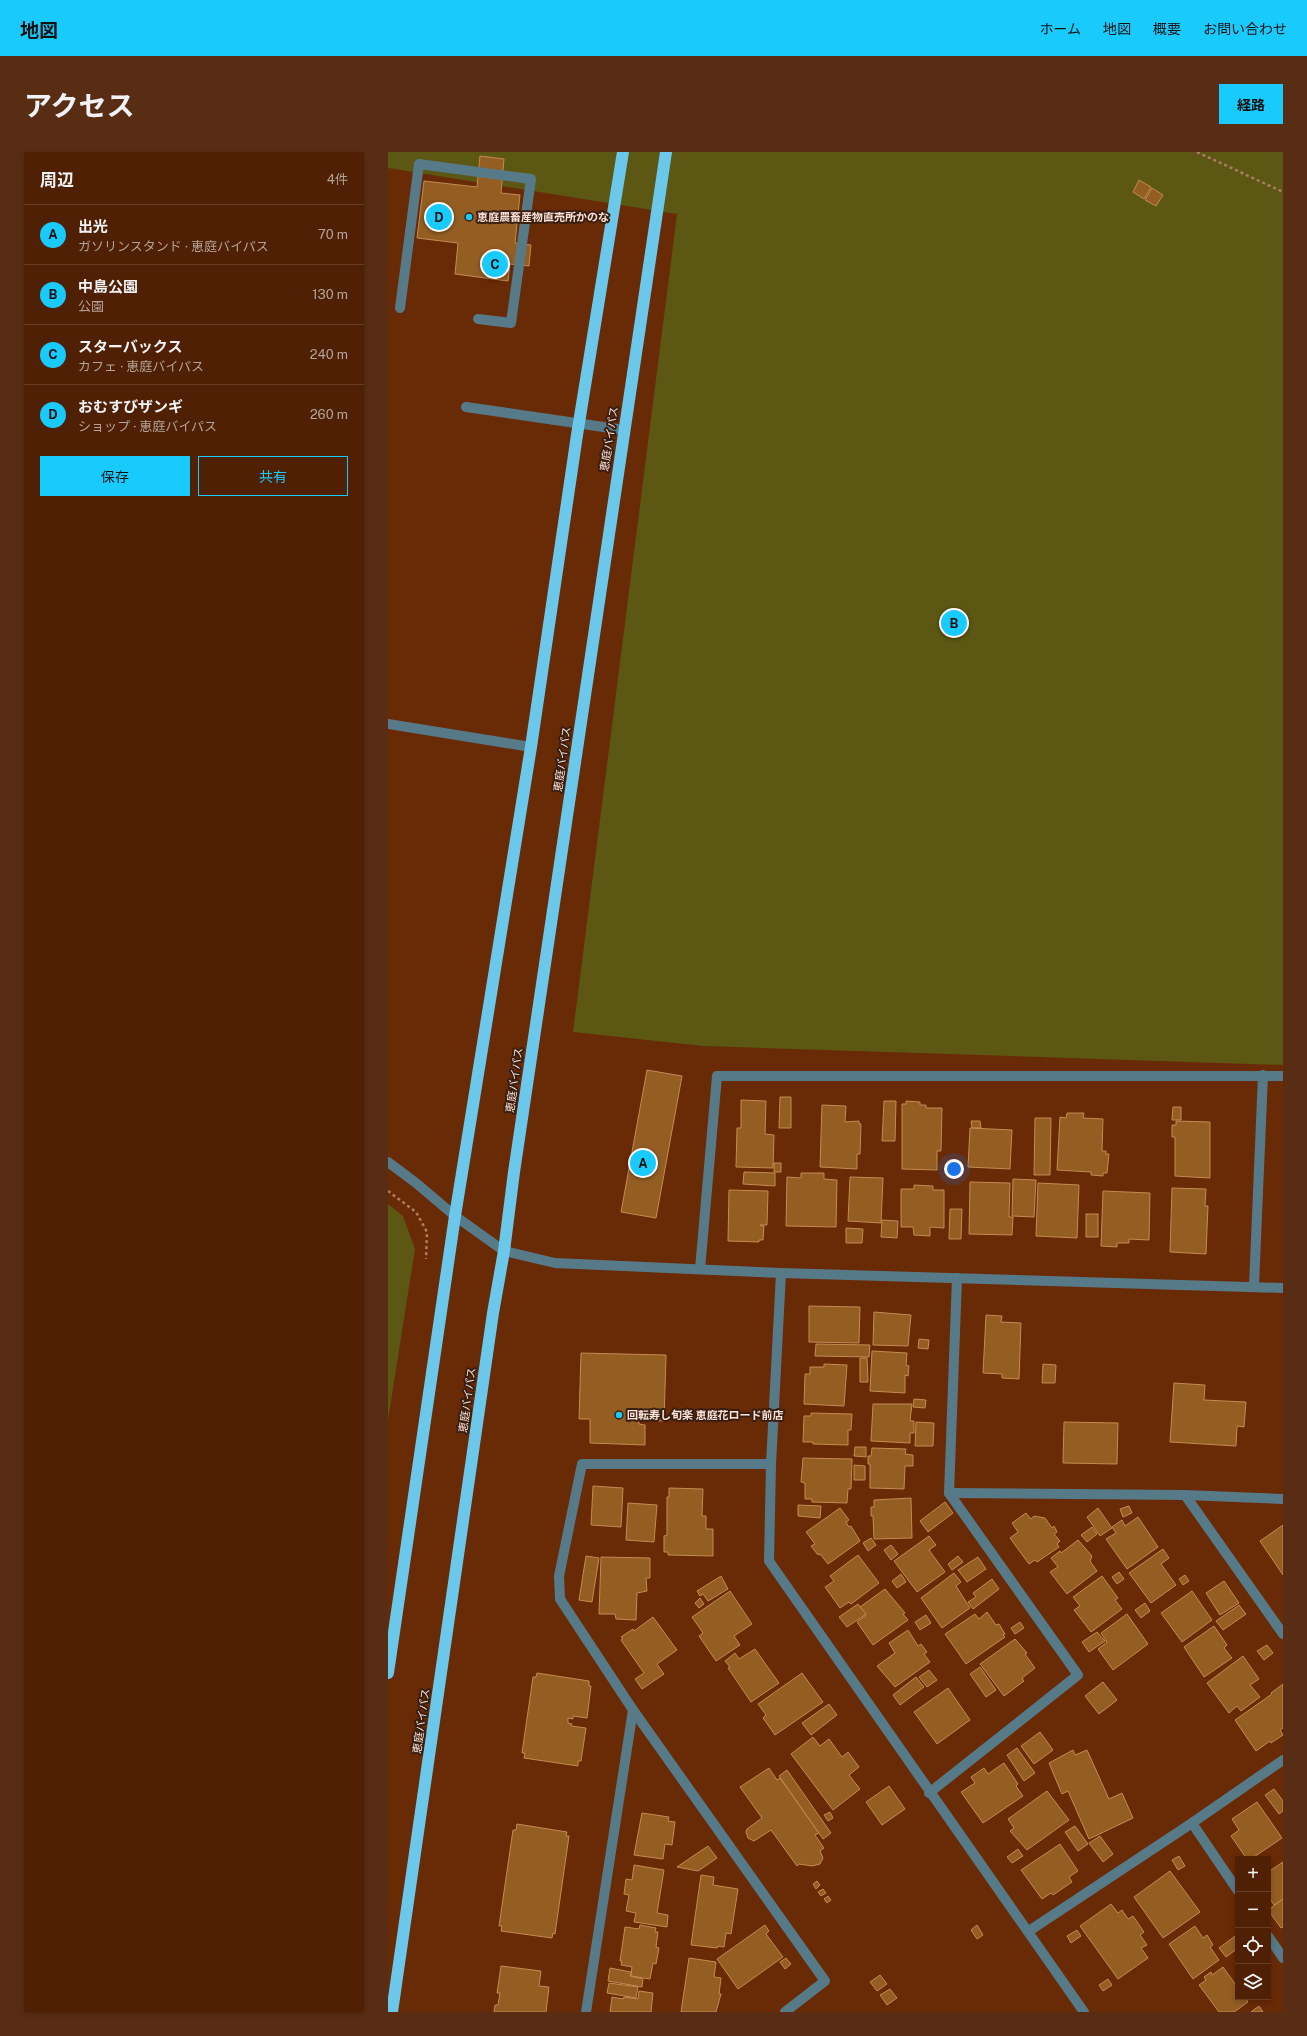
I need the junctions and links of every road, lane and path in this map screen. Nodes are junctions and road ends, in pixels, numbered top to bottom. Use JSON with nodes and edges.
{"nodes":[{"id":1,"x":623,"y":152,"type":"edge"},
{"id":2,"x":666,"y":152,"type":"edge"},
{"id":3,"x":1197,"y":152,"type":"edge"},
{"id":4,"x":1283,"y":192,"type":"edge"},
{"id":5,"x":400,"y":308,"type":"dead end"},
{"id":6,"x":478,"y":319,"type":"dead end"},
{"id":7,"x":466,"y":407,"type":"dead end"},
{"id":8,"x":579,"y":423,"type":"junction"},
{"id":9,"x":624,"y":430,"type":"junction"},
{"id":10,"x":388,"y":724,"type":"edge"},
{"id":11,"x":531,"y":747,"type":"junction"},
{"id":12,"x":1263,"y":1075,"type":"junction"},
{"id":13,"x":1283,"y":1076,"type":"edge"},
{"id":14,"x":388,"y":1162,"type":"edge"},
{"id":15,"x":388,"y":1191,"type":"edge"},
{"id":16,"x":455,"y":1216,"type":"junction"},
{"id":17,"x":504,"y":1251,"type":"junction"},
{"id":18,"x":426,"y":1264,"type":"dead end"},
{"id":19,"x":700,"y":1270,"type":"junction"},
{"id":20,"x":781,"y":1273,"type":"junction"},
{"id":21,"x":958,"y":1278,"type":"junction"},
{"id":22,"x":1254,"y":1286,"type":"junction"},
{"id":23,"x":1283,"y":1288,"type":"edge"},
{"id":24,"x":771,"y":1464,"type":"junction"},
{"id":25,"x":949,"y":1493,"type":"junction"},
{"id":26,"x":1185,"y":1495,"type":"junction"},
{"id":27,"x":1283,"y":1499,"type":"edge"},
{"id":28,"x":1283,"y":1634,"type":"edge"},
{"id":29,"x":388,"y":1673,"type":"edge"},
{"id":30,"x":633,"y":1710,"type":"junction"},
{"id":31,"x":1283,"y":1760,"type":"edge"},
{"id":32,"x":929,"y":1793,"type":"junction"},
{"id":33,"x":1192,"y":1823,"type":"junction"},
{"id":34,"x":1235,"y":1887,"type":"edge"},
{"id":35,"x":1029,"y":1931,"type":"junction"},
{"id":36,"x":1271,"y":1940,"type":"edge"},
{"id":37,"x":1283,"y":1958,"type":"edge"},
{"id":38,"x":392,"y":2012,"type":"edge"},
{"id":39,"x":586,"y":2012,"type":"edge"},
{"id":40,"x":785,"y":2012,"type":"edge"},
{"id":41,"x":1084,"y":2012,"type":"edge"}],
"edges":[{"from":1,"to":8,"type":"highway"},
{"from":2,"to":9,"type":"highway","name":"恵庭バイパス"},
{"from":3,"to":4,"type":"path"},
{"from":5,"to":6,"type":"street"},
{"from":7,"to":8,"type":"street"},
{"from":8,"to":9,"type":"street"},
{"from":8,"to":11,"type":"highway"},
{"from":9,"to":17,"type":"highway","name":"恵庭バイパス"},
{"from":10,"to":11,"type":"street"},
{"from":11,"to":16,"type":"highway"},
{"from":12,"to":13,"type":"street"},
{"from":12,"to":19,"type":"street"},
{"from":12,"to":22,"type":"street"},
{"from":14,"to":16,"type":"street"},
{"from":15,"to":18,"type":"path"},
{"from":16,"to":17,"type":"street"},
{"from":16,"to":29,"type":"highway"},
{"from":17,"to":19,"type":"street"},
{"from":17,"to":38,"type":"highway","name":"恵庭バイパス"},
{"from":19,"to":20,"type":"street"},
{"from":20,"to":21,"type":"street"},
{"from":20,"to":24,"type":"street"},
{"from":21,"to":22,"type":"street"},
{"from":21,"to":25,"type":"street"},
{"from":22,"to":23,"type":"street"},
{"from":24,"to":30,"type":"street"},
{"from":24,"to":32,"type":"street"},
{"from":25,"to":26,"type":"street"},
{"from":25,"to":32,"type":"street"},
{"from":26,"to":27,"type":"street"},
{"from":26,"to":28,"type":"street"},
{"from":30,"to":39,"type":"street"},
{"from":30,"to":40,"type":"street"},
{"from":31,"to":33,"type":"street"},
{"from":32,"to":35,"type":"street"},
{"from":33,"to":34,"type":"street"},
{"from":33,"to":35,"type":"street"},
{"from":35,"to":41,"type":"street"},
{"from":36,"to":37,"type":"street"}]}
